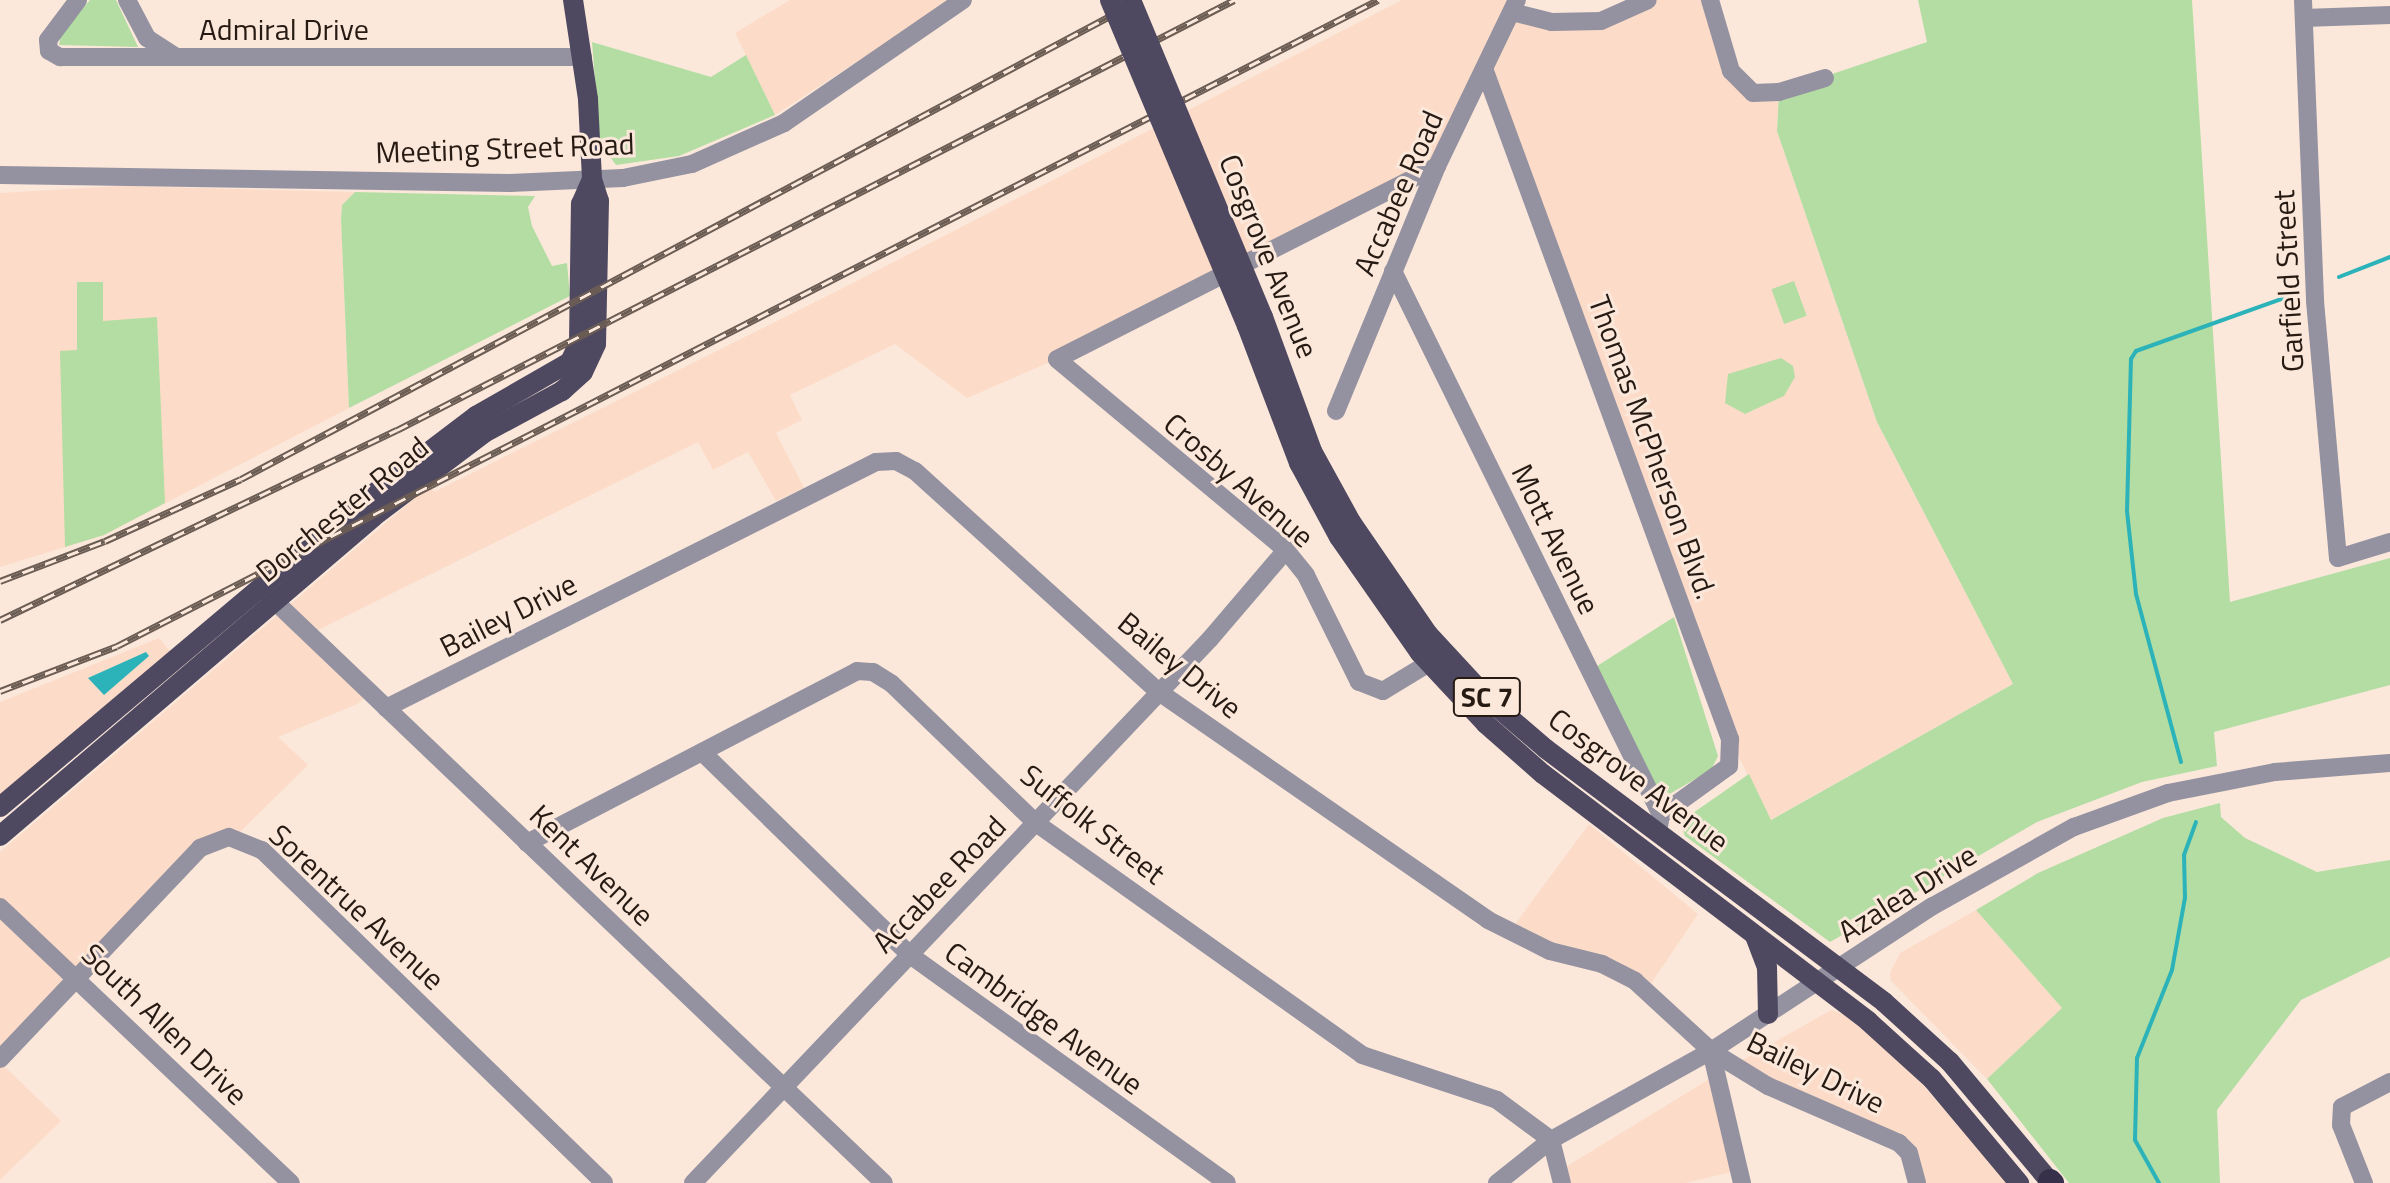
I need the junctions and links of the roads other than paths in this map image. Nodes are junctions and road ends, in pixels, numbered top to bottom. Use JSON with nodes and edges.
{"nodes":[{"id":1,"x":78,"y":0,"type":"edge"},
{"id":2,"x":127,"y":0,"type":"edge"},
{"id":3,"x":573,"y":0,"type":"edge"},
{"id":4,"x":963,"y":0,"type":"edge"},
{"id":5,"x":1110,"y":0,"type":"edge"},
{"id":6,"x":1131,"y":0,"type":"edge"},
{"id":7,"x":1648,"y":0,"type":"edge"},
{"id":8,"x":1710,"y":0,"type":"edge"},
{"id":9,"x":1515,"y":6,"type":"edge"},
{"id":10,"x":2303,"y":9,"type":"edge"},
{"id":11,"x":2390,"y":15,"type":"edge"},
{"id":12,"x":176,"y":57,"type":"junction"},
{"id":13,"x":583,"y":57,"type":"junction"},
{"id":14,"x":1485,"y":71,"type":"junction"},
{"id":15,"x":1825,"y":78,"type":"dead end"},
{"id":16,"x":1437,"y":166,"type":"junction"},
{"id":17,"x":0,"y":175,"type":"edge"},
{"id":18,"x":592,"y":179,"type":"junction"},
{"id":19,"x":1393,"y":271,"type":"junction"},
{"id":20,"x":1255,"y":322,"type":"junction"},
{"id":21,"x":1336,"y":411,"type":"dead end"},
{"id":22,"x":2390,"y":542,"type":"edge"},
{"id":23,"x":1286,"y":550,"type":"junction"},
{"id":24,"x":268,"y":595,"type":"junction"},
{"id":25,"x":1429,"y":663,"type":"junction"},
{"id":26,"x":1159,"y":692,"type":"junction"},
{"id":27,"x":386,"y":708,"type":"junction"},
{"id":28,"x":702,"y":752,"type":"junction"},
{"id":29,"x":2390,"y":763,"type":"edge"},
{"id":30,"x":0,"y":807,"type":"edge"},
{"id":31,"x":1036,"y":823,"type":"junction"},
{"id":32,"x":1659,"y":824,"type":"junction"},
{"id":33,"x":0,"y":836,"type":"edge"},
{"id":34,"x":527,"y":843,"type":"junction"},
{"id":35,"x":0,"y":907,"type":"edge"},
{"id":36,"x":1754,"y":932,"type":"junction"},
{"id":37,"x":910,"y":955,"type":"junction"},
{"id":38,"x":1842,"y":966,"type":"junction"},
{"id":39,"x":77,"y":979,"type":"junction"},
{"id":40,"x":1819,"y":981,"type":"junction"},
{"id":41,"x":1768,"y":1014,"type":"junction"},
{"id":42,"x":1711,"y":1051,"type":"junction"},
{"id":43,"x":0,"y":1059,"type":"edge"},
{"id":44,"x":2390,"y":1082,"type":"edge"},
{"id":45,"x":784,"y":1087,"type":"junction"},
{"id":46,"x":1551,"y":1140,"type":"junction"},
{"id":47,"x":2051,"y":1182,"type":"edge"},
{"id":48,"x":291,"y":1183,"type":"edge"},
{"id":49,"x":604,"y":1183,"type":"edge"},
{"id":50,"x":693,"y":1183,"type":"edge"},
{"id":51,"x":884,"y":1183,"type":"edge"},
{"id":52,"x":1227,"y":1183,"type":"edge"},
{"id":53,"x":1497,"y":1183,"type":"edge"},
{"id":54,"x":1562,"y":1183,"type":"edge"},
{"id":55,"x":1742,"y":1183,"type":"edge"},
{"id":56,"x":1917,"y":1183,"type":"edge"},
{"id":57,"x":2019,"y":1183,"type":"edge"},
{"id":58,"x":2364,"y":1183,"type":"edge"}],
"edges":[{"from":1,"to":12,"type":"street","name":"Admiral Drive"},
{"from":2,"to":12,"type":"street"},
{"from":3,"to":13,"type":"main road","name":"Dorchester Road"},
{"from":4,"to":18,"type":"street","name":"Meeting Street Road"},
{"from":5,"to":20,"type":"main road","name":"Cosgrove Avenue","number":"SC 7","bridge":true},
{"from":6,"to":20,"type":"main road","name":"Cosgrove Avenue","number":"SC 7","bridge":true},
{"from":7,"to":9,"type":"street"},
{"from":8,"to":15,"type":"street"},
{"from":9,"to":14,"type":"street","name":"Accabee Road"},
{"from":10,"to":11,"type":"street"},
{"from":10,"to":22,"type":"street","name":"Garfield Street"},
{"from":12,"to":13,"type":"street","name":"Admiral Drive"},
{"from":13,"to":18,"type":"main road","name":"Dorchester Road"},
{"from":14,"to":16,"type":"street","name":"Accabee Road"},
{"from":14,"to":32,"type":"street","name":"Thomas McPherson Blvd."},
{"from":16,"to":19,"type":"street","name":"Accabee Road"},
{"from":16,"to":23,"type":"street","name":"Crosby Avenue"},
{"from":17,"to":18,"type":"street","name":"Meeting Street Road"},
{"from":18,"to":24,"type":"main road","name":"Dorchester Road"},
{"from":19,"to":21,"type":"street","name":"Accabee Road"},
{"from":19,"to":32,"type":"street","name":"Mott Avenue"},
{"from":20,"to":25,"type":"main road","name":"Cosgrove Avenue","number":"SC 7"},
{"from":20,"to":32,"type":"main road","name":"Cosgrove Avenue","number":"SC 7"},
{"from":23,"to":25,"type":"street","name":"Crosby Avenue"},
{"from":23,"to":26,"type":"street","name":"Accabee Road"},
{"from":24,"to":27,"type":"street","name":"Kent Avenue"},
{"from":24,"to":30,"type":"main road","name":"Dorchester Road"},
{"from":24,"to":33,"type":"main road","name":"Dorchester Road"},
{"from":25,"to":36,"type":"main road","name":"Cosgrove Avenue","number":"SC 7"},
{"from":26,"to":27,"type":"street","name":"Bailey Drive"},
{"from":26,"to":31,"type":"street","name":"Accabee Road"},
{"from":26,"to":42,"type":"street","name":"Bailey Drive"},
{"from":27,"to":34,"type":"street","name":"Kent Avenue"},
{"from":28,"to":31,"type":"street","name":"Suffolk Street"},
{"from":28,"to":34,"type":"street","name":"Suffolk Street"},
{"from":28,"to":37,"type":"street","name":"Cambridge Avenue"},
{"from":29,"to":38,"type":"street","name":"Azalea Drive"},
{"from":31,"to":37,"type":"street","name":"Accabee Road"},
{"from":31,"to":46,"type":"street","name":"Suffolk Street"},
{"from":32,"to":38,"type":"main road","name":"Cosgrove Avenue","number":"SC 7"},
{"from":34,"to":45,"type":"street","name":"Kent Avenue"},
{"from":35,"to":39,"type":"street","name":"South Allen Drive"},
{"from":36,"to":40,"type":"main road","name":"Cosgrove Avenue","number":"SC 7"},
{"from":36,"to":41,"type":"main road"},
{"from":37,"to":45,"type":"street","name":"Accabee Road"},
{"from":37,"to":52,"type":"street","name":"Cambridge Avenue"},
{"from":38,"to":40,"type":"street","name":"Azalea Drive"},
{"from":38,"to":47,"type":"main road","name":"Cosgrove Avenue","number":"SC 7"},
{"from":39,"to":43,"type":"street","name":"Sorentrue Avenue"},
{"from":39,"to":48,"type":"street","name":"South Allen Drive"},
{"from":39,"to":49,"type":"street","name":"Sorentrue Avenue"},
{"from":40,"to":41,"type":"street","name":"Azalea Drive"},
{"from":40,"to":57,"type":"main road","name":"Cosgrove Avenue","number":"SC 7"},
{"from":41,"to":42,"type":"street","name":"Azalea Drive"},
{"from":42,"to":46,"type":"street","name":"Azalea Drive"},
{"from":42,"to":55,"type":"street"},
{"from":42,"to":56,"type":"street","name":"Bailey Drive"},
{"from":44,"to":58,"type":"street"},
{"from":45,"to":50,"type":"street","name":"Accabee Road"},
{"from":45,"to":51,"type":"street","name":"Kent Avenue"},
{"from":46,"to":53,"type":"street","name":"Azalea Drive"},
{"from":46,"to":54,"type":"street"}]}
